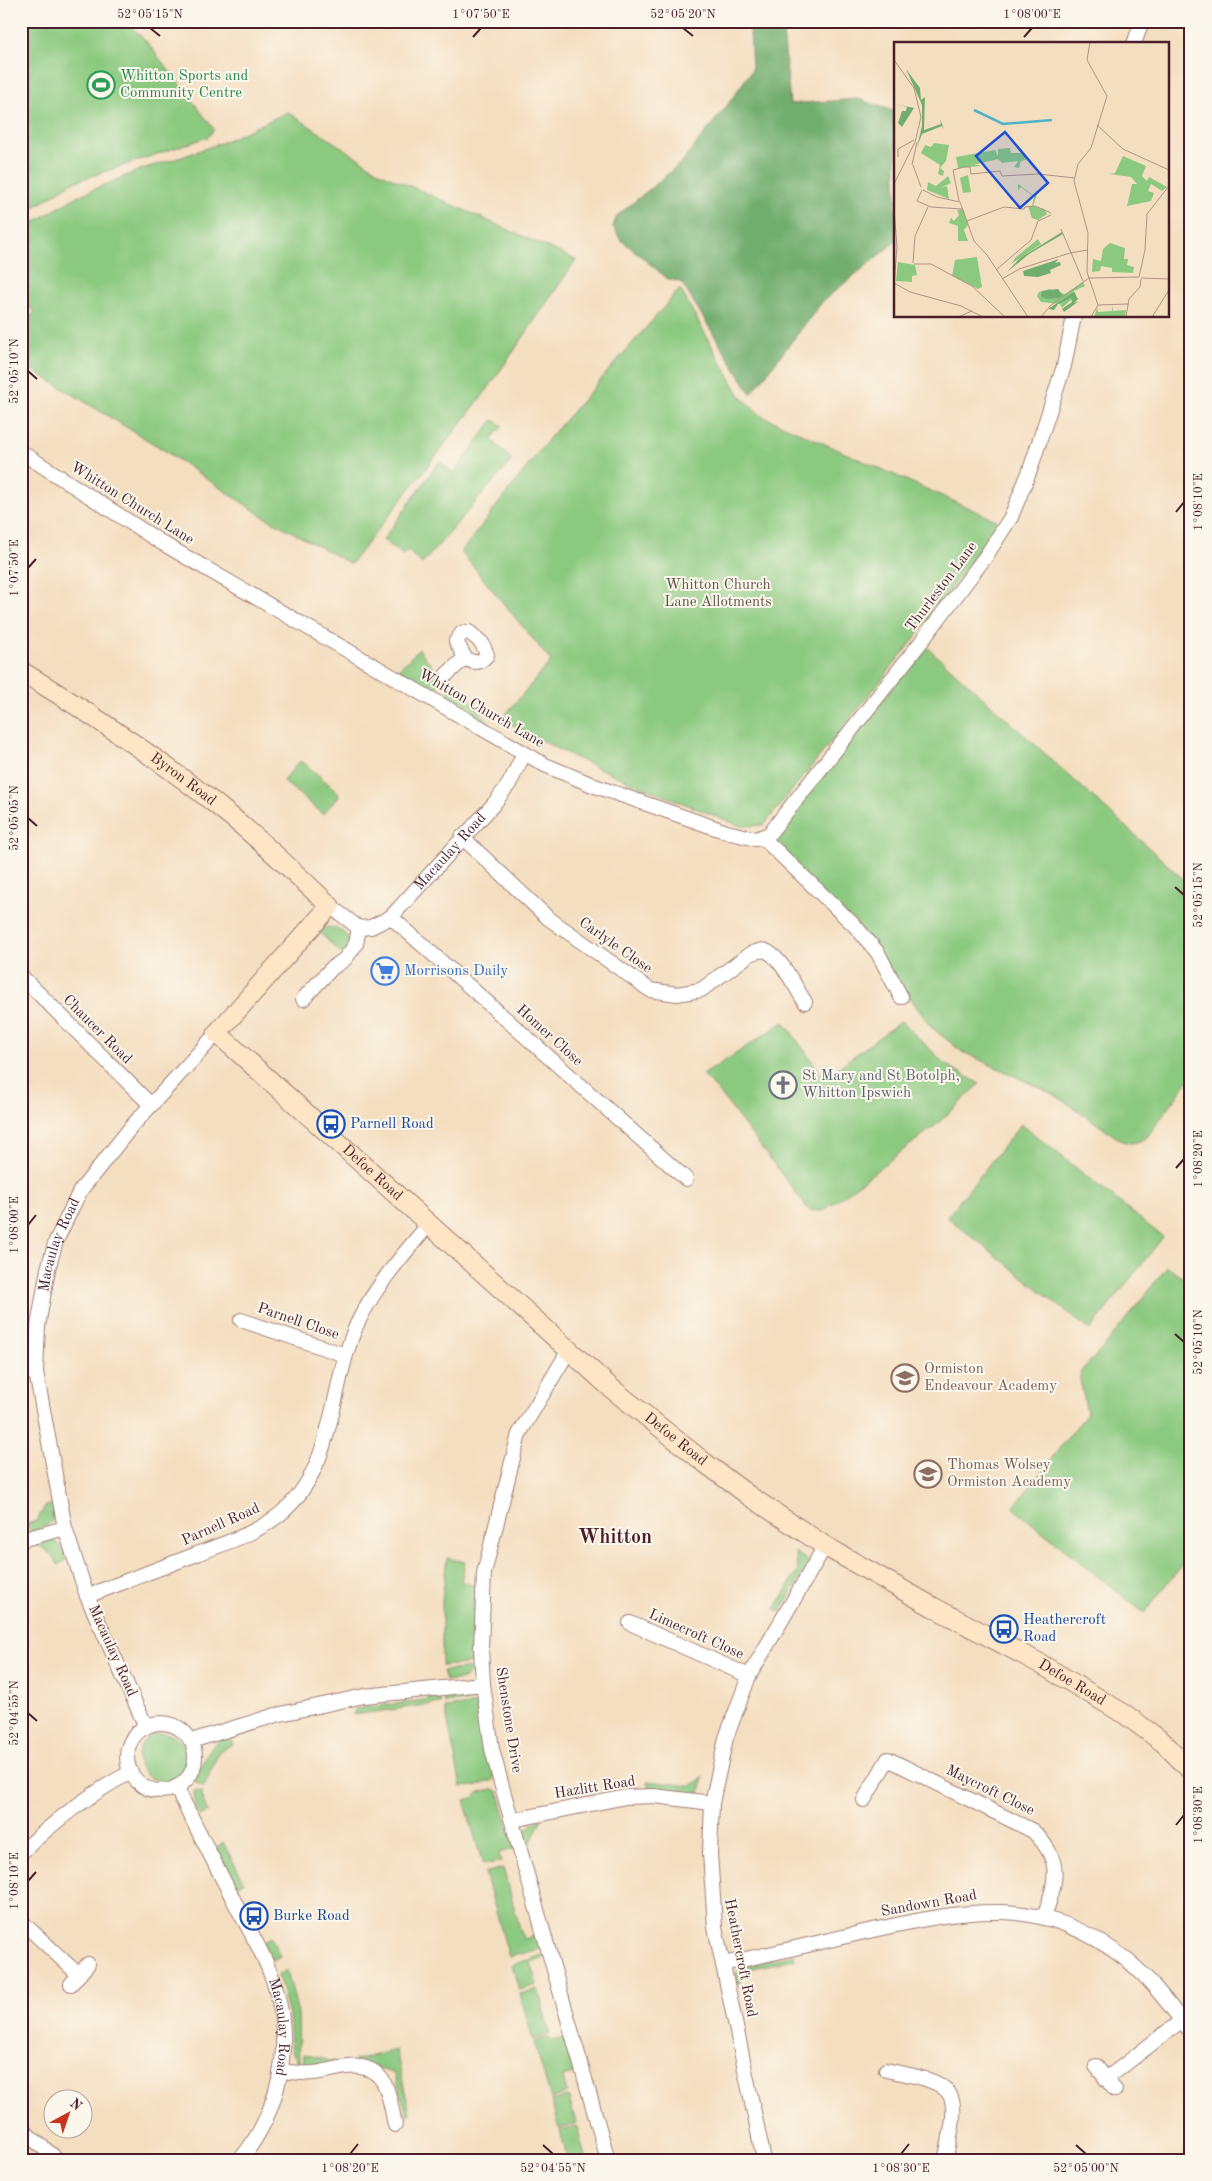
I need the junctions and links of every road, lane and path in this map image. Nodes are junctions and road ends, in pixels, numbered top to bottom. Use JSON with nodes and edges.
{"nodes":[{"id":1,"x":1142,"y":21,"type":"edge"},
{"id":2,"x":1135,"y":42,"type":"edge"},
{"id":3,"x":1074,"y":318,"type":"edge"},
{"id":4,"x":21,"y":452,"type":"edge"},
{"id":5,"x":465,"y":658,"type":"dead end"},
{"id":6,"x":21,"y":671,"type":"edge"},
{"id":7,"x":446,"y":675,"type":"dead end"},
{"id":8,"x":524,"y":754,"type":"junction"},
{"id":9,"x":462,"y":837,"type":"junction"},
{"id":10,"x":763,"y":838,"type":"junction"},
{"id":11,"x":330,"y":906,"type":"junction"},
{"id":12,"x":391,"y":917,"type":"junction"},
{"id":13,"x":359,"y":928,"type":"junction"},
{"id":14,"x":21,"y":976,"type":"edge"},
{"id":15,"x":901,"y":997,"type":"dead end"},
{"id":16,"x":303,"y":1000,"type":"dead end"},
{"id":17,"x":805,"y":1002,"type":"dead end"},
{"id":18,"x":217,"y":1033,"type":"junction"},
{"id":19,"x":151,"y":1105,"type":"junction"},
{"id":20,"x":686,"y":1179,"type":"dead end"},
{"id":21,"x":430,"y":1224,"type":"junction"},
{"id":22,"x":241,"y":1320,"type":"dead end"},
{"id":23,"x":569,"y":1350,"type":"junction"},
{"id":24,"x":345,"y":1355,"type":"junction"},
{"id":25,"x":36,"y":1372,"type":"junction"},
{"id":26,"x":21,"y":1373,"type":"edge"},
{"id":27,"x":65,"y":1528,"type":"junction"},
{"id":28,"x":21,"y":1540,"type":"edge"},
{"id":29,"x":825,"y":1546,"type":"junction"},
{"id":30,"x":87,"y":1596,"type":"junction"},
{"id":31,"x":630,"y":1623,"type":"dead end"},
{"id":32,"x":749,"y":1676,"type":"junction"},
{"id":33,"x":483,"y":1684,"type":"junction"},
{"id":34,"x":146,"y":1727,"type":"junction"},
{"id":35,"x":191,"y":1741,"type":"junction"},
{"id":36,"x":1191,"y":1771,"type":"edge"},
{"id":37,"x":131,"y":1772,"type":"junction"},
{"id":38,"x":176,"y":1787,"type":"junction"},
{"id":39,"x":864,"y":1800,"type":"dead end"},
{"id":40,"x":712,"y":1803,"type":"junction"},
{"id":41,"x":513,"y":1820,"type":"junction"},
{"id":42,"x":21,"y":1853,"type":"edge"},
{"id":43,"x":1044,"y":1918,"type":"junction"},
{"id":44,"x":21,"y":1921,"type":"edge"},
{"id":45,"x":723,"y":1964,"type":"junction"},
{"id":46,"x":80,"y":1974,"type":"dead end"},
{"id":47,"x":1181,"y":2021,"type":"junction"},
{"id":48,"x":1191,"y":2032,"type":"edge"},
{"id":49,"x":1096,"y":2066,"type":"dead end"},
{"id":50,"x":886,"y":2070,"type":"dead end"},
{"id":51,"x":282,"y":2071,"type":"junction"},
{"id":52,"x":1106,"y":2079,"type":"junction"},
{"id":53,"x":1115,"y":2090,"type":"dead end"},
{"id":54,"x":395,"y":2125,"type":"dead end"},
{"id":55,"x":21,"y":2129,"type":"edge"},
{"id":56,"x":58,"y":2160,"type":"edge"},
{"id":57,"x":240,"y":2160,"type":"edge"},
{"id":58,"x":608,"y":2160,"type":"edge"},
{"id":59,"x":764,"y":2160,"type":"edge"},
{"id":60,"x":945,"y":2160,"type":"edge"}],
"edges":[{"from":1,"to":2,"type":"street"},
{"from":3,"to":10,"type":"street","name":"Thurleston Lane"},
{"from":4,"to":8,"type":"street","name":"Whitton Church Lane"},
{"from":5,"to":7,"type":"street"},
{"from":6,"to":11,"type":"street","name":"Byron Road"},
{"from":8,"to":9,"type":"street","name":"Macaulay Road"},
{"from":8,"to":10,"type":"street","name":"Whitton Church Lane"},
{"from":9,"to":12,"type":"street","name":"Macaulay Road"},
{"from":9,"to":17,"type":"street","name":"Carlyle Close"},
{"from":10,"to":15,"type":"street"},
{"from":11,"to":13,"type":"street"},
{"from":11,"to":18,"type":"street","name":"Macaulay Road"},
{"from":12,"to":13,"type":"street","name":"Macaulay Road"},
{"from":12,"to":20,"type":"street","name":"Homer Close"},
{"from":13,"to":16,"type":"street"},
{"from":14,"to":19,"type":"street","name":"Chaucer Road"},
{"from":18,"to":19,"type":"street","name":"Macaulay Road"},
{"from":18,"to":21,"type":"street","name":"Defoe Road"},
{"from":19,"to":25,"type":"street","name":"Macaulay Road"},
{"from":21,"to":23,"type":"street","name":"Defoe Road"},
{"from":21,"to":24,"type":"street","name":"Parnell Road"},
{"from":22,"to":24,"type":"street","name":"Parnell Close"},
{"from":23,"to":29,"type":"street","name":"Defoe Road"},
{"from":23,"to":33,"type":"street","name":"Shenstone Drive"},
{"from":24,"to":30,"type":"street","name":"Parnell Road"},
{"from":25,"to":26,"type":"street"},
{"from":25,"to":27,"type":"street","name":"Macaulay Road"},
{"from":27,"to":28,"type":"street"},
{"from":27,"to":30,"type":"street","name":"Macaulay Road"},
{"from":29,"to":32,"type":"street","name":"Heathercroft Road"},
{"from":29,"to":36,"type":"street","name":"Defoe Road"},
{"from":30,"to":34,"type":"street","name":"Macaulay Road"},
{"from":31,"to":32,"type":"street","name":"Limecroft Close"},
{"from":32,"to":40,"type":"street","name":"Heathercroft Road"},
{"from":33,"to":35,"type":"street"},
{"from":33,"to":41,"type":"street","name":"Shenstone Drive"},
{"from":34,"to":35,"type":"street"},
{"from":34,"to":37,"type":"street"},
{"from":35,"to":38,"type":"street"},
{"from":37,"to":38,"type":"street"},
{"from":37,"to":42,"type":"street"},
{"from":38,"to":51,"type":"street","name":"Macaulay Road"},
{"from":39,"to":43,"type":"street","name":"Maycroft Close"},
{"from":40,"to":41,"type":"street","name":"Hazlitt Road"},
{"from":40,"to":45,"type":"street","name":"Heathercroft Road"},
{"from":41,"to":58,"type":"street","name":"Shenstone Drive"},
{"from":43,"to":45,"type":"street","name":"Sandown Road"},
{"from":43,"to":47,"type":"street","name":"Sandown Road"},
{"from":44,"to":46,"type":"street"},
{"from":45,"to":59,"type":"street","name":"Heathercroft Road"},
{"from":47,"to":48,"type":"street","name":"Sandown Road"},
{"from":47,"to":52,"type":"street"},
{"from":49,"to":52,"type":"street"},
{"from":50,"to":60,"type":"street"},
{"from":51,"to":54,"type":"street"},
{"from":51,"to":57,"type":"street","name":"Macaulay Road"},
{"from":52,"to":53,"type":"street"},
{"from":55,"to":56,"type":"street"}]}
